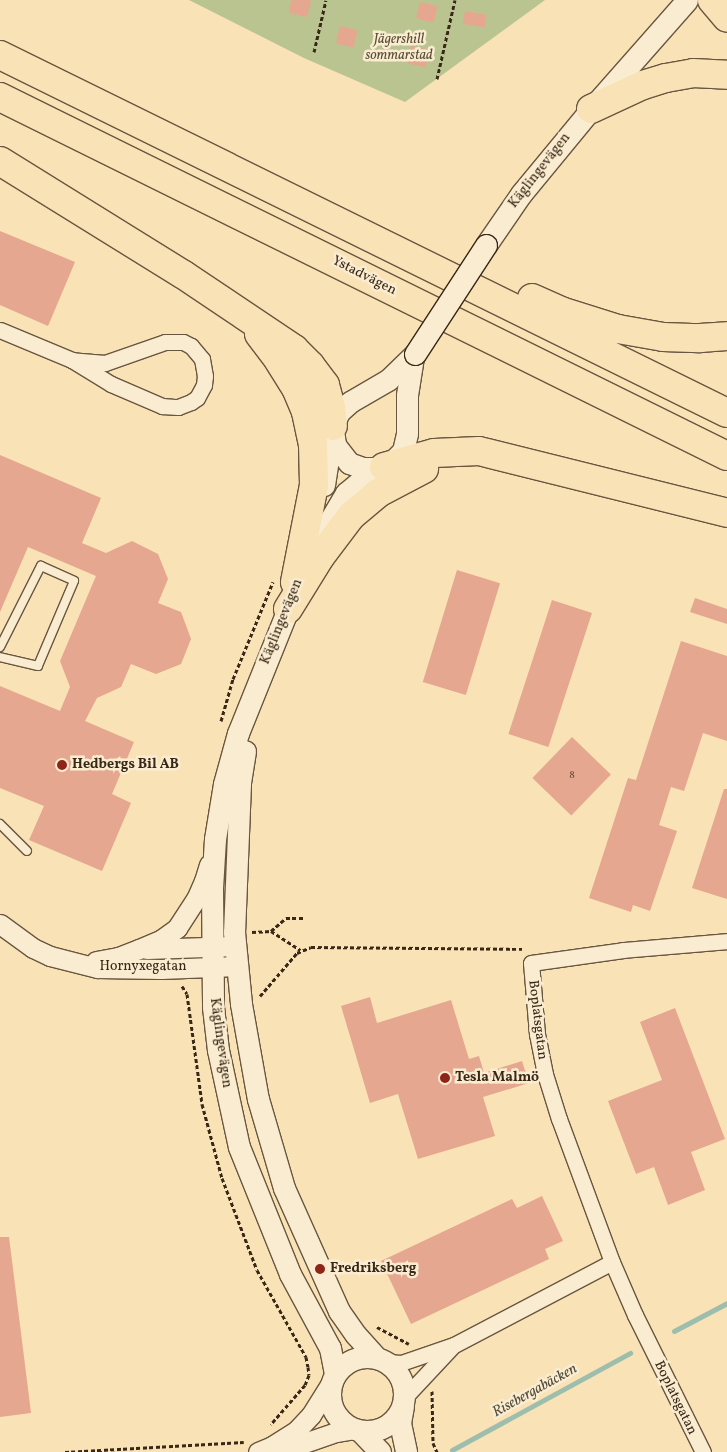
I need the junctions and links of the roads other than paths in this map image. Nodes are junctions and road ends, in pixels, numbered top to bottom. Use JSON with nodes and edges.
{"nodes":[{"id":1,"x":687,"y":0,"type":"edge"},
{"id":2,"x":712,"y":0,"type":"edge"},
{"id":3,"x":727,"y":18,"type":"edge"},
{"id":4,"x":0,"y":55,"type":"edge"},
{"id":5,"x":727,"y":75,"type":"edge"},
{"id":6,"x":0,"y":97,"type":"edge"},
{"id":7,"x":591,"y":109,"type":"junction"},
{"id":8,"x":0,"y":161,"type":"edge"},
{"id":9,"x":329,"y":217,"type":"junction"},
{"id":10,"x":244,"y":316,"type":"junction"},
{"id":11,"x":0,"y":330,"type":"edge"},
{"id":12,"x":727,"y":336,"type":"edge"},
{"id":13,"x":414,"y":356,"type":"junction"},
{"id":14,"x":72,"y":360,"type":"junction"},
{"id":15,"x":727,"y":413,"type":"edge"},
{"id":16,"x":333,"y":428,"type":"junction"},
{"id":17,"x":727,"y":456,"type":"edge"},
{"id":18,"x":382,"y":468,"type":"junction"},
{"id":19,"x":546,"y":469,"type":"junction"},
{"id":20,"x":727,"y":513,"type":"edge"},
{"id":21,"x":312,"y":549,"type":"junction"},
{"id":22,"x":288,"y":609,"type":"junction"},
{"id":23,"x":0,"y":647,"type":"edge"},
{"id":24,"x":0,"y":657,"type":"edge"},
{"id":25,"x":253,"y":696,"type":"junction"},
{"id":26,"x":0,"y":824,"type":"edge"},
{"id":27,"x":215,"y":839,"type":"junction"},
{"id":28,"x":27,"y":851,"type":"dead end"},
{"id":29,"x":0,"y":924,"type":"edge"},
{"id":30,"x":727,"y":941,"type":"edge"},
{"id":31,"x":140,"y":949,"type":"junction"},
{"id":32,"x":237,"y":956,"type":"junction"},
{"id":33,"x":212,"y":957,"type":"junction"},
{"id":34,"x":72,"y":963,"type":"junction"},
{"id":35,"x":612,"y":1262,"type":"junction"},
{"id":36,"x":454,"y":1345,"type":"junction"},
{"id":37,"x":382,"y":1360,"type":"junction"},
{"id":38,"x":333,"y":1379,"type":"junction"},
{"id":39,"x":403,"y":1402,"type":"junction"},
{"id":40,"x":357,"y":1430,"type":"junction"},
{"id":41,"x":255,"y":1445,"type":"edge"},
{"id":42,"x":278,"y":1452,"type":"edge"},
{"id":43,"x":380,"y":1452,"type":"edge"},
{"id":44,"x":406,"y":1452,"type":"edge"},
{"id":45,"x":703,"y":1452,"type":"edge"}],
"edges":[{"from":1,"to":7,"type":"main road","name":"Käglingevägen"},
{"from":2,"to":3,"type":"highway"},
{"from":4,"to":9,"type":"highway"},
{"from":5,"to":7,"type":"highway"},
{"from":6,"to":17,"type":"highway","name":"Ystadvägen"},
{"from":7,"to":13,"type":"main road","name":"Käglingevägen","bridge":true},
{"from":8,"to":10,"type":"highway"},
{"from":9,"to":12,"type":"highway"},
{"from":9,"to":15,"type":"highway"},
{"from":10,"to":16,"type":"highway"},
{"from":10,"to":22,"type":"highway"},
{"from":11,"to":14,"type":"street"},
{"from":13,"to":16,"type":"main road","name":"Käglingevägen"},
{"from":13,"to":18,"type":"main road","name":"Käglingevägen"},
{"from":14,"to":14,"type":"street"},
{"from":16,"to":18,"type":"main road"},
{"from":16,"to":21,"type":"main road","name":"Käglingevägen"},
{"from":18,"to":19,"type":"highway"},
{"from":18,"to":21,"type":"main road","name":"Käglingevägen"},
{"from":19,"to":20,"type":"highway"},
{"from":19,"to":22,"type":"highway"},
{"from":21,"to":22,"type":"main road","name":"Käglingevägen"},
{"from":22,"to":25,"type":"main road","name":"Käglingevägen"},
{"from":23,"to":24,"type":"lane"},
{"from":25,"to":27,"type":"main road","name":"Käglingevägen"},
{"from":25,"to":32,"type":"main road","name":"Käglingevägen"},
{"from":26,"to":28,"type":"lane"},
{"from":27,"to":31,"type":"street"},
{"from":27,"to":33,"type":"main road","name":"Käglingevägen"},
{"from":29,"to":34,"type":"street","name":"Hornyxegatan"},
{"from":30,"to":35,"type":"street","name":"Boplatsgatan"},
{"from":31,"to":33,"type":"street","name":"Hornyxegatan"},
{"from":31,"to":34,"type":"street"},
{"from":32,"to":33,"type":"street","name":"Hornyxegatan"},
{"from":32,"to":37,"type":"main road","name":"Käglingevägen"},
{"from":33,"to":34,"type":"street","name":"Hornyxegatan"},
{"from":33,"to":38,"type":"main road","name":"Käglingevägen"},
{"from":35,"to":36,"type":"street"},
{"from":35,"to":45,"type":"street","name":"Boplatsgatan"},
{"from":36,"to":37,"type":"street"},
{"from":36,"to":39,"type":"street"},
{"from":37,"to":38,"type":"main road"},
{"from":37,"to":39,"type":"main road"},
{"from":38,"to":40,"type":"main road"},
{"from":38,"to":41,"type":"street"},
{"from":39,"to":40,"type":"main road"},
{"from":39,"to":44,"type":"main road"},
{"from":40,"to":42,"type":"street"},
{"from":40,"to":43,"type":"main road"}]}
